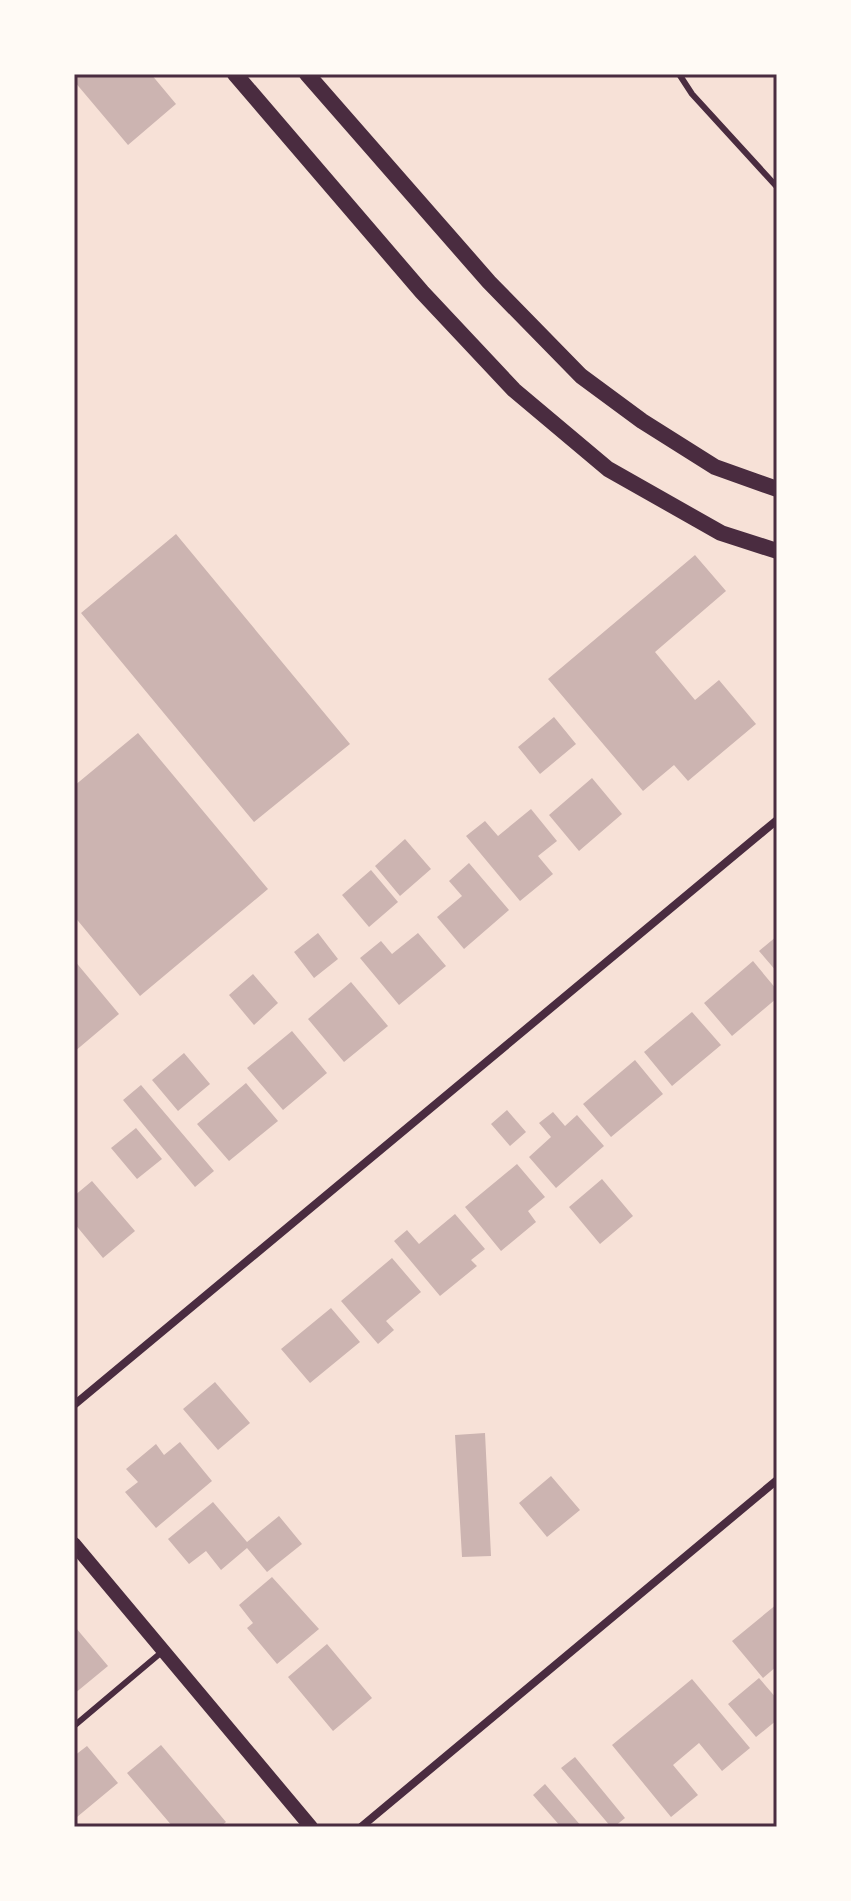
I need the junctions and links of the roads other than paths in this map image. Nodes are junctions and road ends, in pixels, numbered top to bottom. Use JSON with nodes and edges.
{"nodes":[{"id":1,"x":235,"y":74,"type":"edge"},
{"id":2,"x":307,"y":74,"type":"edge"},
{"id":3,"x":679,"y":74,"type":"edge"},
{"id":4,"x":777,"y":187,"type":"edge"},
{"id":5,"x":777,"y":489,"type":"edge"},
{"id":6,"x":777,"y":551,"type":"edge"},
{"id":7,"x":777,"y":820,"type":"edge"},
{"id":8,"x":74,"y":1405,"type":"edge"},
{"id":9,"x":777,"y":1480,"type":"edge"},
{"id":10,"x":74,"y":1544,"type":"edge"},
{"id":11,"x":163,"y":1650,"type":"junction"},
{"id":12,"x":74,"y":1726,"type":"edge"},
{"id":13,"x":311,"y":1827,"type":"edge"},
{"id":14,"x":361,"y":1827,"type":"edge"}],
"edges":[{"from":1,"to":6,"type":"main road"},
{"from":2,"to":5,"type":"main road"},
{"from":3,"to":4,"type":"lane"},
{"from":7,"to":8,"type":"street"},
{"from":9,"to":14,"type":"street"},
{"from":10,"to":11,"type":"street"},
{"from":11,"to":12,"type":"lane"},
{"from":11,"to":13,"type":"street"}]}
